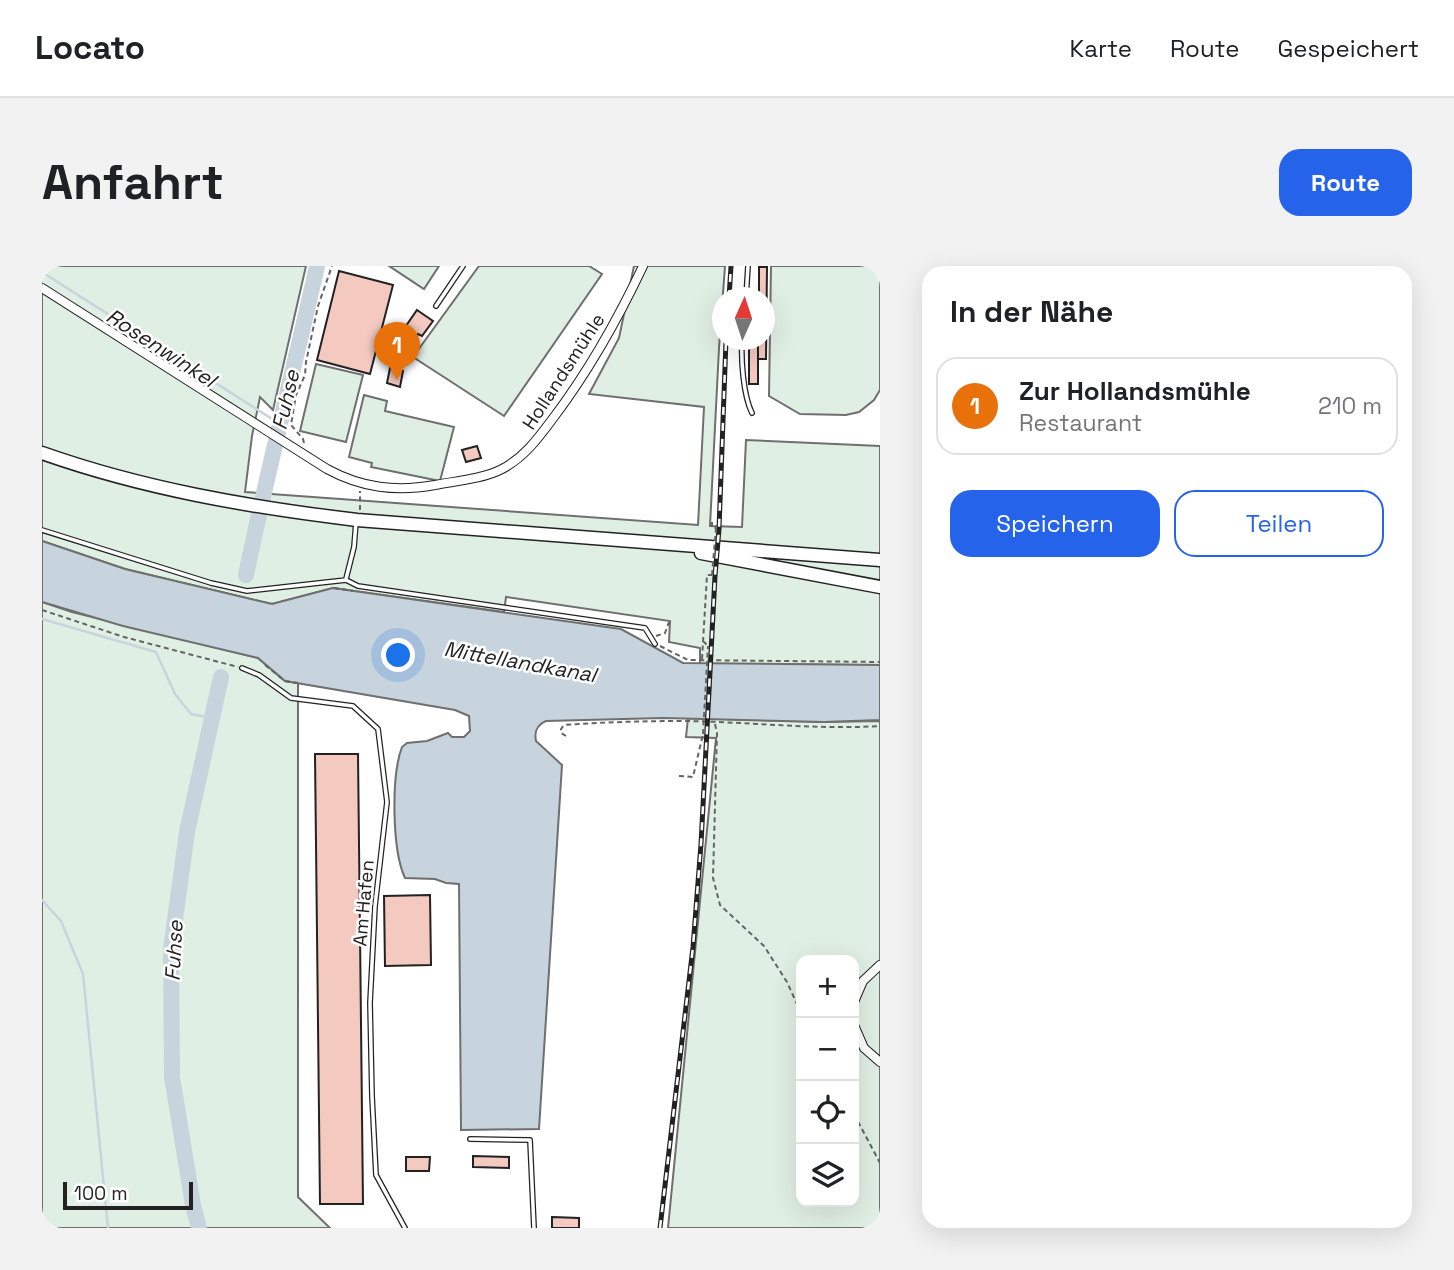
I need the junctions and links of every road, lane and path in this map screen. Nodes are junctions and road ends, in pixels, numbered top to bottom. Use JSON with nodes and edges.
{"nodes":[{"id":1,"x":332,"y":266,"type":"edge"},
{"id":2,"x":463,"y":266,"type":"edge"},
{"id":3,"x":643,"y":266,"type":"edge"},
{"id":4,"x":748,"y":266,"type":"edge"},
{"id":5,"x":747,"y":287,"type":"edge"},
{"id":6,"x":42,"y":288,"type":"edge"},
{"id":7,"x":436,"y":306,"type":"dead end"},
{"id":8,"x":741,"y":350,"type":"edge"},
{"id":9,"x":752,"y":413,"type":"dead end"},
{"id":10,"x":303,"y":439,"type":"dead end"},
{"id":11,"x":42,"y":453,"type":"edge"},
{"id":12,"x":361,"y":483,"type":"junction"},
{"id":13,"x":357,"y":520,"type":"junction"},
{"id":14,"x":712,"y":522,"type":"dead end"},
{"id":15,"x":42,"y":530,"type":"edge"},
{"id":16,"x":642,"y":542,"type":"junction"},
{"id":17,"x":880,"y":560,"type":"edge"},
{"id":18,"x":346,"y":580,"type":"junction"},
{"id":19,"x":880,"y":587,"type":"edge"},
{"id":20,"x":42,"y":610,"type":"edge"},
{"id":21,"x":669,"y":622,"type":"dead end"},
{"id":22,"x":652,"y":638,"type":"junction"},
{"id":23,"x":703,"y":640,"type":"junction"},
{"id":24,"x":655,"y":644,"type":"joint"},
{"id":25,"x":702,"y":660,"type":"junction"},
{"id":26,"x":880,"y":662,"type":"edge"},
{"id":27,"x":265,"y":665,"type":"dead end"},
{"id":28,"x":242,"y":668,"type":"joint"},
{"id":29,"x":298,"y":683,"type":"dead end"},
{"id":30,"x":714,"y":723,"type":"junction"},
{"id":31,"x":880,"y":726,"type":"edge"},
{"id":32,"x":566,"y":736,"type":"dead end"},
{"id":33,"x":679,"y":776,"type":"dead end"},
{"id":34,"x":880,"y":965,"type":"edge"},
{"id":35,"x":859,"y":990,"type":"edge"},
{"id":36,"x":796,"y":1002,"type":"edge"},
{"id":37,"x":859,"y":1036,"type":"edge"},
{"id":38,"x":880,"y":1062,"type":"edge"},
{"id":39,"x":859,"y":1123,"type":"edge"},
{"id":40,"x":470,"y":1139,"type":"dead end"},
{"id":41,"x":880,"y":1163,"type":"edge"},
{"id":42,"x":405,"y":1228,"type":"edge"},
{"id":43,"x":534,"y":1228,"type":"edge"}],
"edges":[{"from":1,"to":10,"type":"path"},
{"from":2,"to":7,"type":"lane"},
{"from":3,"to":12,"type":"street","name":"Hollandsmühle"},
{"from":4,"to":5,"type":"lane"},
{"from":6,"to":12,"type":"street","name":"Hollandsmühle"},
{"from":8,"to":9,"type":"lane"},
{"from":11,"to":13,"type":"main road"},
{"from":12,"to":13,"type":"path"},
{"from":13,"to":16,"type":"main road"},
{"from":13,"to":18,"type":"lane"},
{"from":14,"to":23,"type":"path","bridge":true},
{"from":15,"to":18,"type":"lane"},
{"from":16,"to":17,"type":"main road"},
{"from":16,"to":19,"type":"main road"},
{"from":18,"to":22,"type":"lane"},
{"from":20,"to":28,"type":"path"},
{"from":21,"to":22,"type":"path"},
{"from":22,"to":24,"type":"lane"},
{"from":23,"to":25,"type":"path"},
{"from":23,"to":33,"type":"path","bridge":true},
{"from":24,"to":25,"type":"path"},
{"from":25,"to":26,"type":"path"},
{"from":27,"to":29,"type":"path"},
{"from":28,"to":42,"type":"lane","name":"Am Hafen"},
{"from":30,"to":31,"type":"path"},
{"from":30,"to":32,"type":"path"},
{"from":30,"to":36,"type":"path"},
{"from":34,"to":35,"type":"street"},
{"from":37,"to":38,"type":"street"},
{"from":39,"to":41,"type":"path"},
{"from":40,"to":43,"type":"lane"}]}
